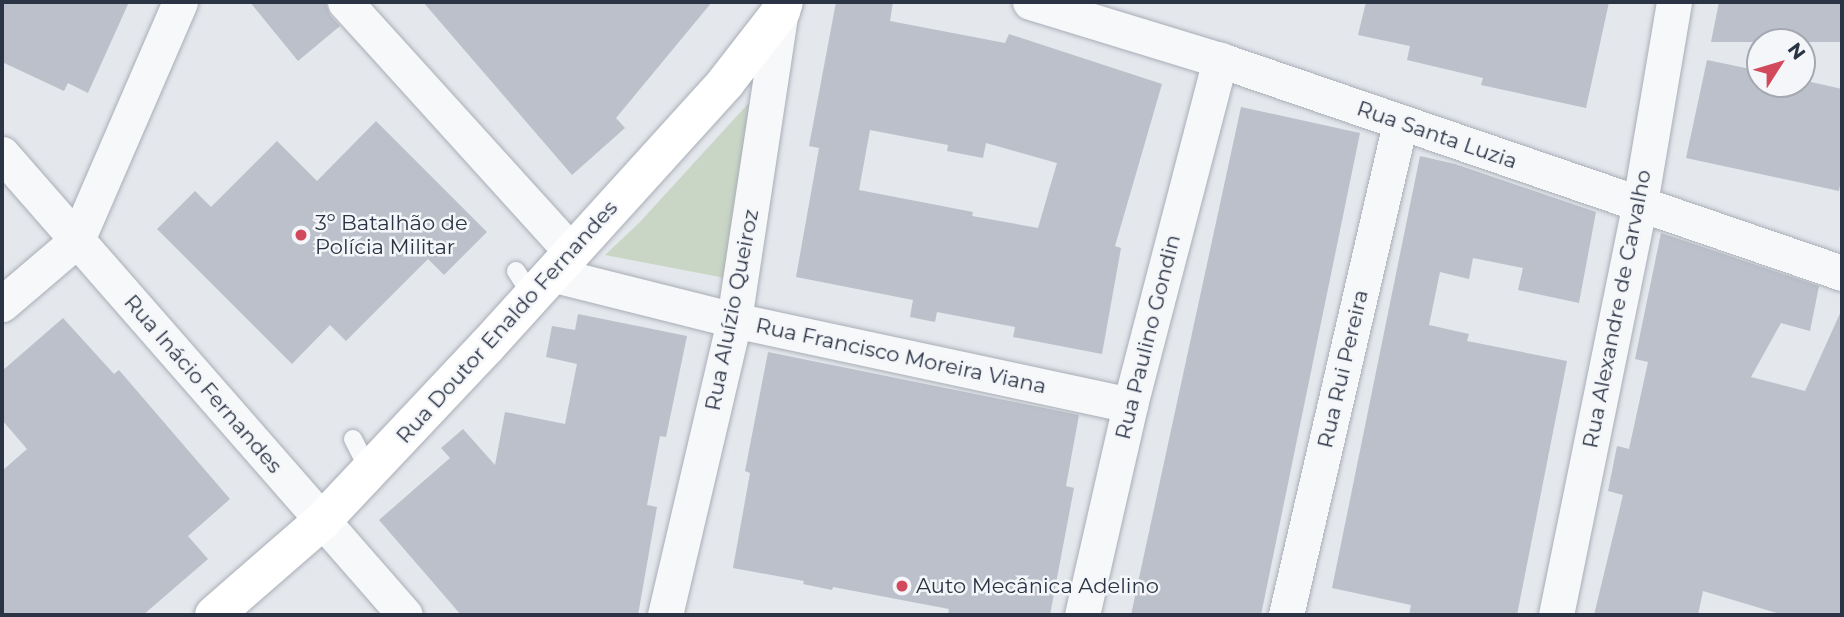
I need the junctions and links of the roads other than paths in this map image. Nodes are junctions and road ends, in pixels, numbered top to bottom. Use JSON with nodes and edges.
{"nodes":[{"id":1,"x":180,"y":2,"type":"edge"},
{"id":2,"x":345,"y":2,"type":"edge"},
{"id":3,"x":1030,"y":2,"type":"edge"},
{"id":4,"x":1674,"y":2,"type":"edge"},
{"id":5,"x":783,"y":7,"type":"edge"},
{"id":6,"x":1220,"y":60,"type":"junction"},
{"id":7,"x":1399,"y":123,"type":"junction"},
{"id":8,"x":2,"y":153,"type":"edge"},
{"id":9,"x":1640,"y":204,"type":"junction"},
{"id":10,"x":78,"y":240,"type":"junction"},
{"id":11,"x":542,"y":273,"type":"junction"},
{"id":12,"x":1842,"y":273,"type":"edge"},
{"id":13,"x":2,"y":304,"type":"edge"},
{"id":14,"x":734,"y":320,"type":"junction"},
{"id":15,"x":1130,"y":405,"type":"junction"},
{"id":16,"x":353,"y":439,"type":"dead end"},
{"id":17,"x":370,"y":472,"type":"junction"},
{"id":18,"x":322,"y":521,"type":"junction"},
{"id":19,"x":670,"y":614,"type":"edge"},
{"id":20,"x":214,"y":615,"type":"edge"},
{"id":21,"x":405,"y":615,"type":"edge"},
{"id":22,"x":1082,"y":615,"type":"edge"},
{"id":23,"x":1286,"y":615,"type":"edge"},
{"id":24,"x":1556,"y":615,"type":"edge"}],
"edges":[{"from":1,"to":10,"type":"street"},
{"from":2,"to":11,"type":"street"},
{"from":3,"to":6,"type":"street","name":"Rua Santa Luzia"},
{"from":4,"to":9,"type":"street","name":"Rua Alexandre de Carvalho"},
{"from":5,"to":11,"type":"main road","name":"Rua Doutor Enaldo Fernandes"},
{"from":5,"to":14,"type":"street","name":"Rua Aluízio Queiroz"},
{"from":6,"to":7,"type":"street","name":"Rua Santa Luzia"},
{"from":6,"to":15,"type":"street","name":"Rua Paulino Gondin"},
{"from":7,"to":9,"type":"street","name":"Rua Santa Luzia"},
{"from":7,"to":23,"type":"street","name":"Rua Rui Pereira"},
{"from":8,"to":10,"type":"street","name":"Rua Inácio Fernandes"},
{"from":9,"to":12,"type":"street","name":"Rua Santa Luzia"},
{"from":9,"to":24,"type":"street","name":"Rua Alexandre de Carvalho"},
{"from":10,"to":13,"type":"street"},
{"from":10,"to":18,"type":"street","name":"Rua Inácio Fernandes"},
{"from":11,"to":14,"type":"street","name":"Rua Francisco Moreira Viana"},
{"from":11,"to":17,"type":"main road","name":"Rua Doutor Enaldo Fernandes"},
{"from":14,"to":15,"type":"street","name":"Rua Francisco Moreira Viana"},
{"from":14,"to":19,"type":"street","name":"Rua Aluízio Queiroz"},
{"from":15,"to":22,"type":"street","name":"Rua Paulino Gondin"},
{"from":16,"to":17,"type":"lane"},
{"from":17,"to":18,"type":"main road","name":"Rua Doutor Enaldo Fernandes"},
{"from":18,"to":20,"type":"main road","name":"Rua Doutor Enaldo Fernandes"},
{"from":18,"to":21,"type":"street","name":"Rua Inácio Fernandes"}]}
